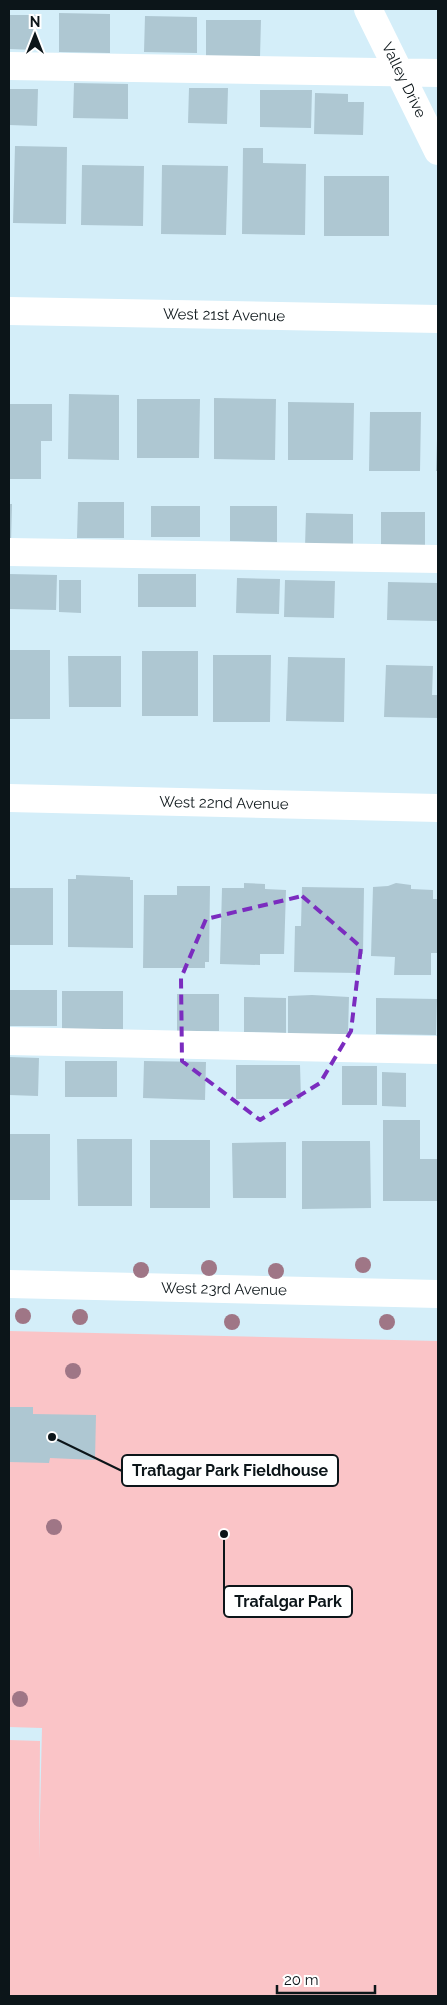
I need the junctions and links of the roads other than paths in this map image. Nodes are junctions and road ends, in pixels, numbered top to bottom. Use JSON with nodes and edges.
{"nodes":[{"id":1,"x":368,"y":9,"type":"edge"},
{"id":2,"x":9,"y":66,"type":"edge"},
{"id":3,"x":401,"y":73,"type":"junction"},
{"id":4,"x":438,"y":73,"type":"edge"},
{"id":5,"x":438,"y":151,"type":"edge"},
{"id":6,"x":9,"y":311,"type":"edge"},
{"id":7,"x":438,"y":319,"type":"edge"},
{"id":8,"x":9,"y":552,"type":"edge"},
{"id":9,"x":438,"y":559,"type":"edge"},
{"id":10,"x":9,"y":798,"type":"edge"},
{"id":11,"x":438,"y":808,"type":"edge"},
{"id":12,"x":9,"y":1040,"type":"edge"},
{"id":13,"x":438,"y":1050,"type":"edge"},
{"id":14,"x":9,"y":1284,"type":"edge"},
{"id":15,"x":438,"y":1294,"type":"edge"}],
"edges":[{"from":1,"to":3,"type":"street","name":"Valley Drive"},
{"from":2,"to":3,"type":"street"},
{"from":3,"to":4,"type":"street"},
{"from":3,"to":5,"type":"street","name":"Valley Drive"},
{"from":6,"to":7,"type":"street","name":"West 21st Avenue"},
{"from":8,"to":9,"type":"street"},
{"from":10,"to":11,"type":"street","name":"West 22nd Avenue"},
{"from":12,"to":13,"type":"street"},
{"from":14,"to":15,"type":"street","name":"West 23rd Avenue"}]}
